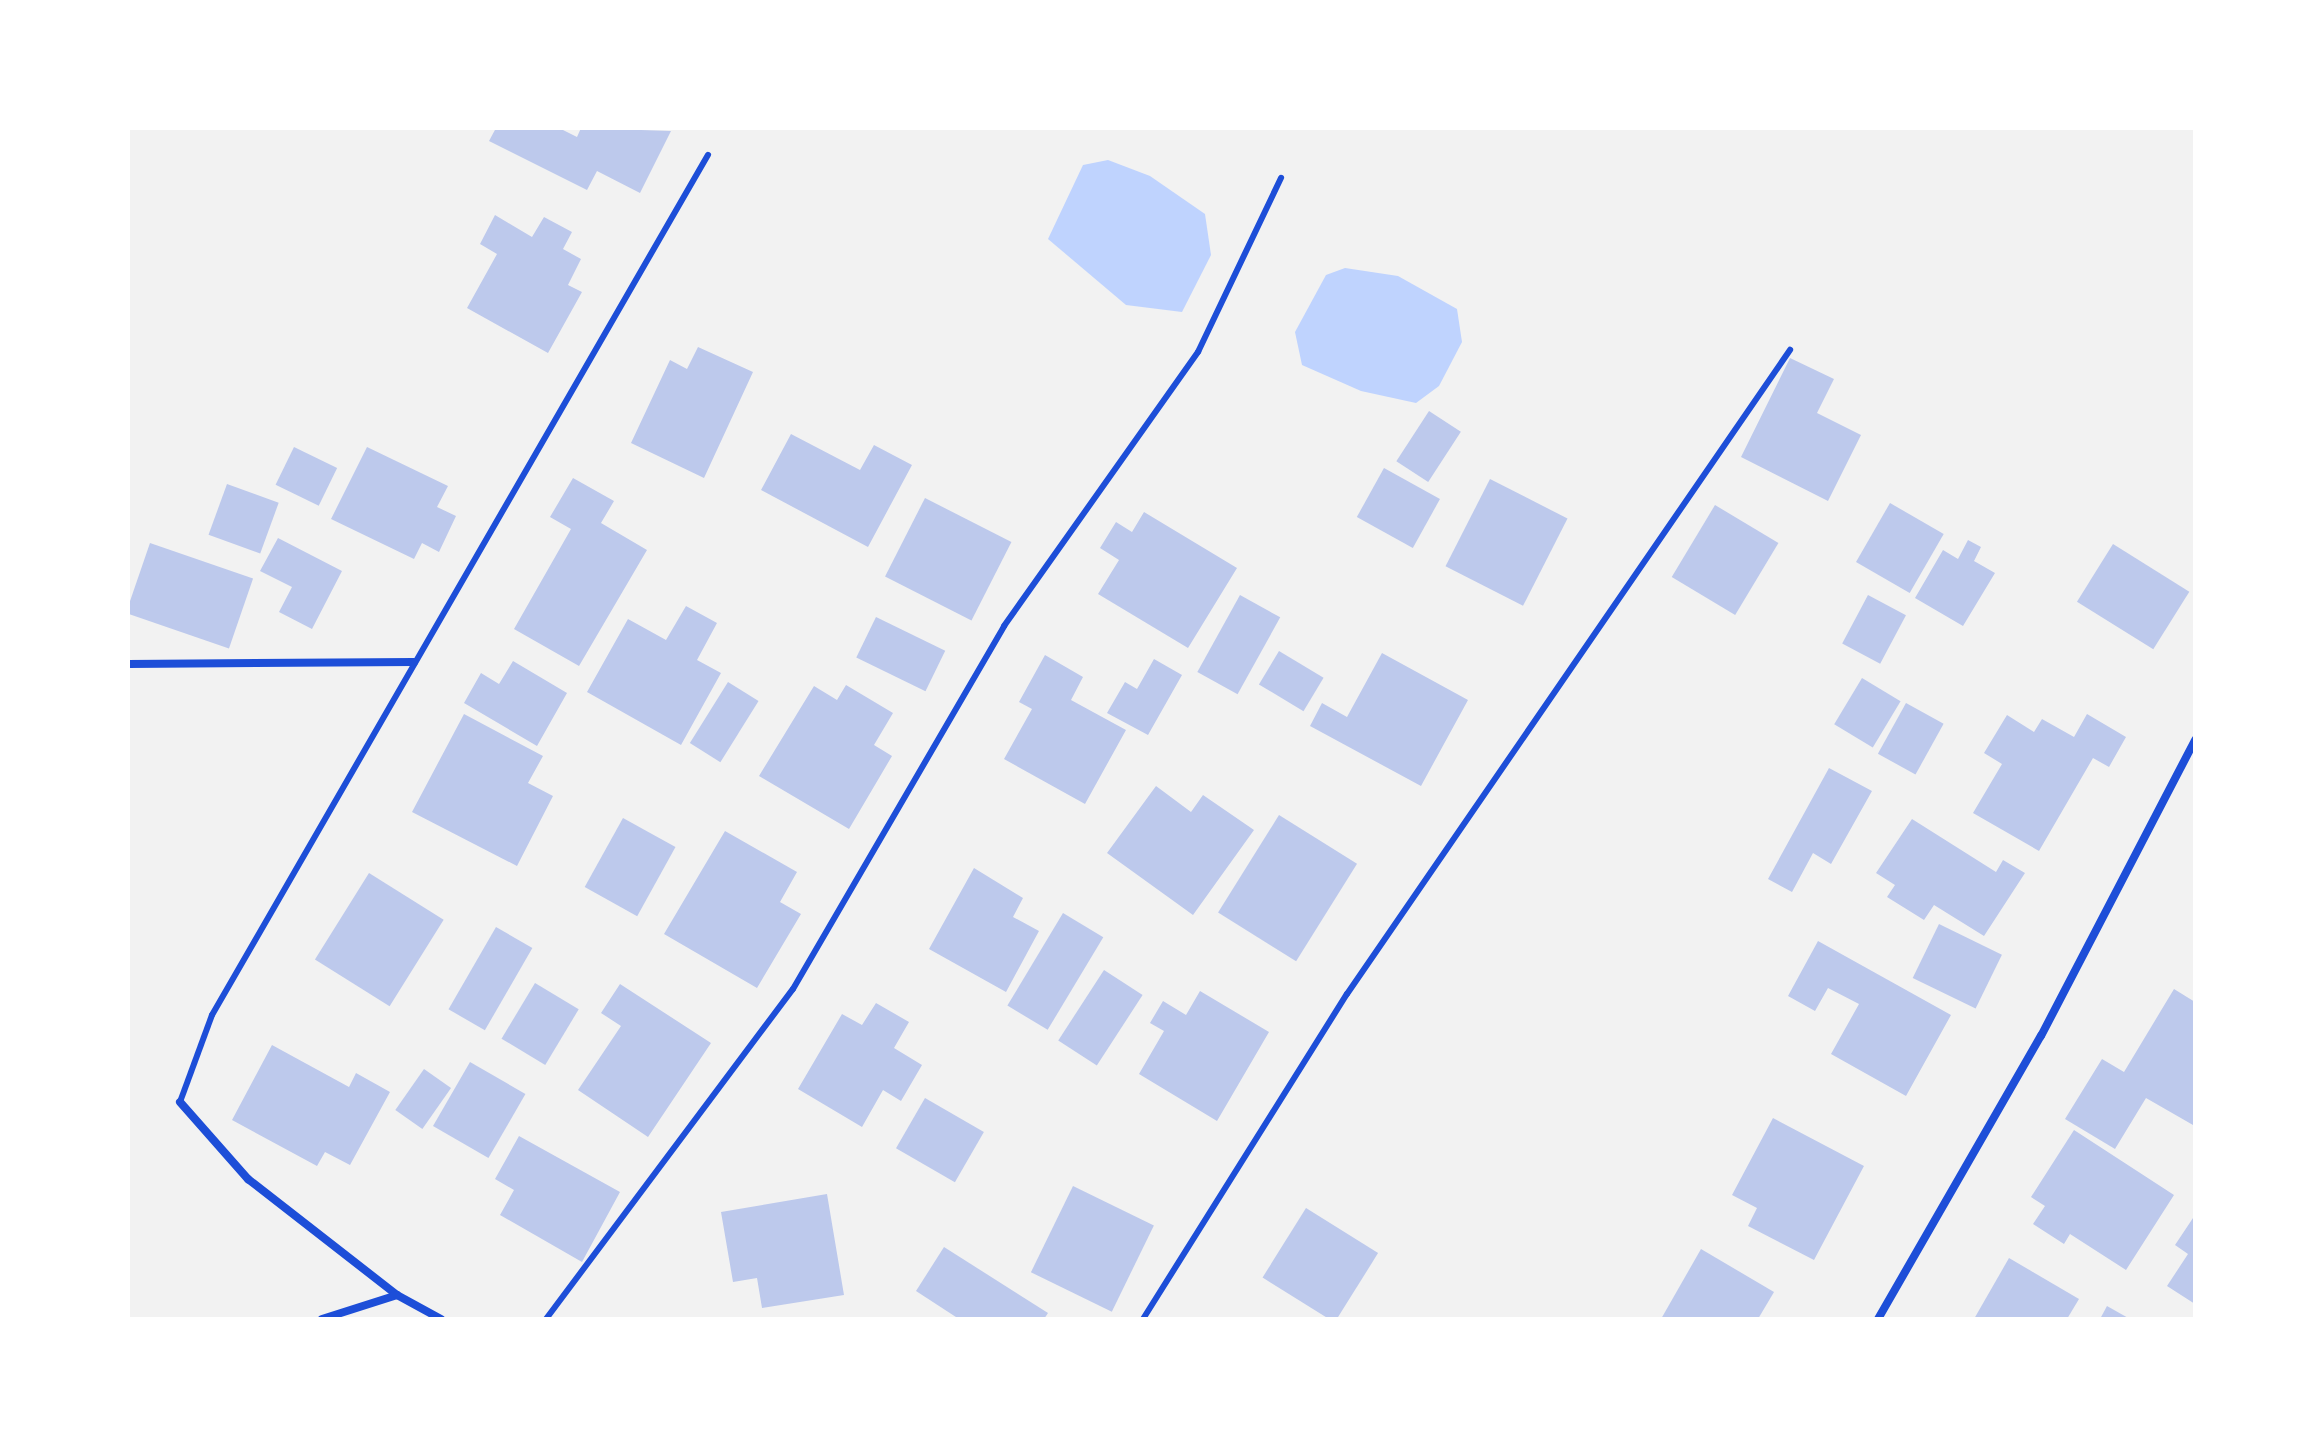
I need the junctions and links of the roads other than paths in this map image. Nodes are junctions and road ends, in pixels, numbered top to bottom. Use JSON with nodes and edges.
{"nodes":[{"id":1,"x":708,"y":155,"type":"dead end"},
{"id":2,"x":1281,"y":178,"type":"dead end"},
{"id":3,"x":1790,"y":350,"type":"dead end"},
{"id":4,"x":414,"y":662,"type":"junction"},
{"id":5,"x":128,"y":664,"type":"edge"},
{"id":6,"x":2195,"y":740,"type":"edge"},
{"id":7,"x":180,"y":1102,"type":"joint"},
{"id":8,"x":397,"y":1295,"type":"junction"},
{"id":9,"x":322,"y":1319,"type":"edge"},
{"id":10,"x":441,"y":1319,"type":"edge"},
{"id":11,"x":546,"y":1319,"type":"edge"},
{"id":12,"x":1143,"y":1319,"type":"edge"},
{"id":13,"x":1878,"y":1319,"type":"edge"}],
"edges":[{"from":1,"to":4,"type":"lane"},
{"from":2,"to":11,"type":"lane"},
{"from":3,"to":12,"type":"lane"},
{"from":4,"to":5,"type":"street"},
{"from":4,"to":7,"type":"lane"},
{"from":6,"to":13,"type":"street"},
{"from":7,"to":8,"type":"street"},
{"from":8,"to":9,"type":"street"},
{"from":8,"to":10,"type":"street"}]}
